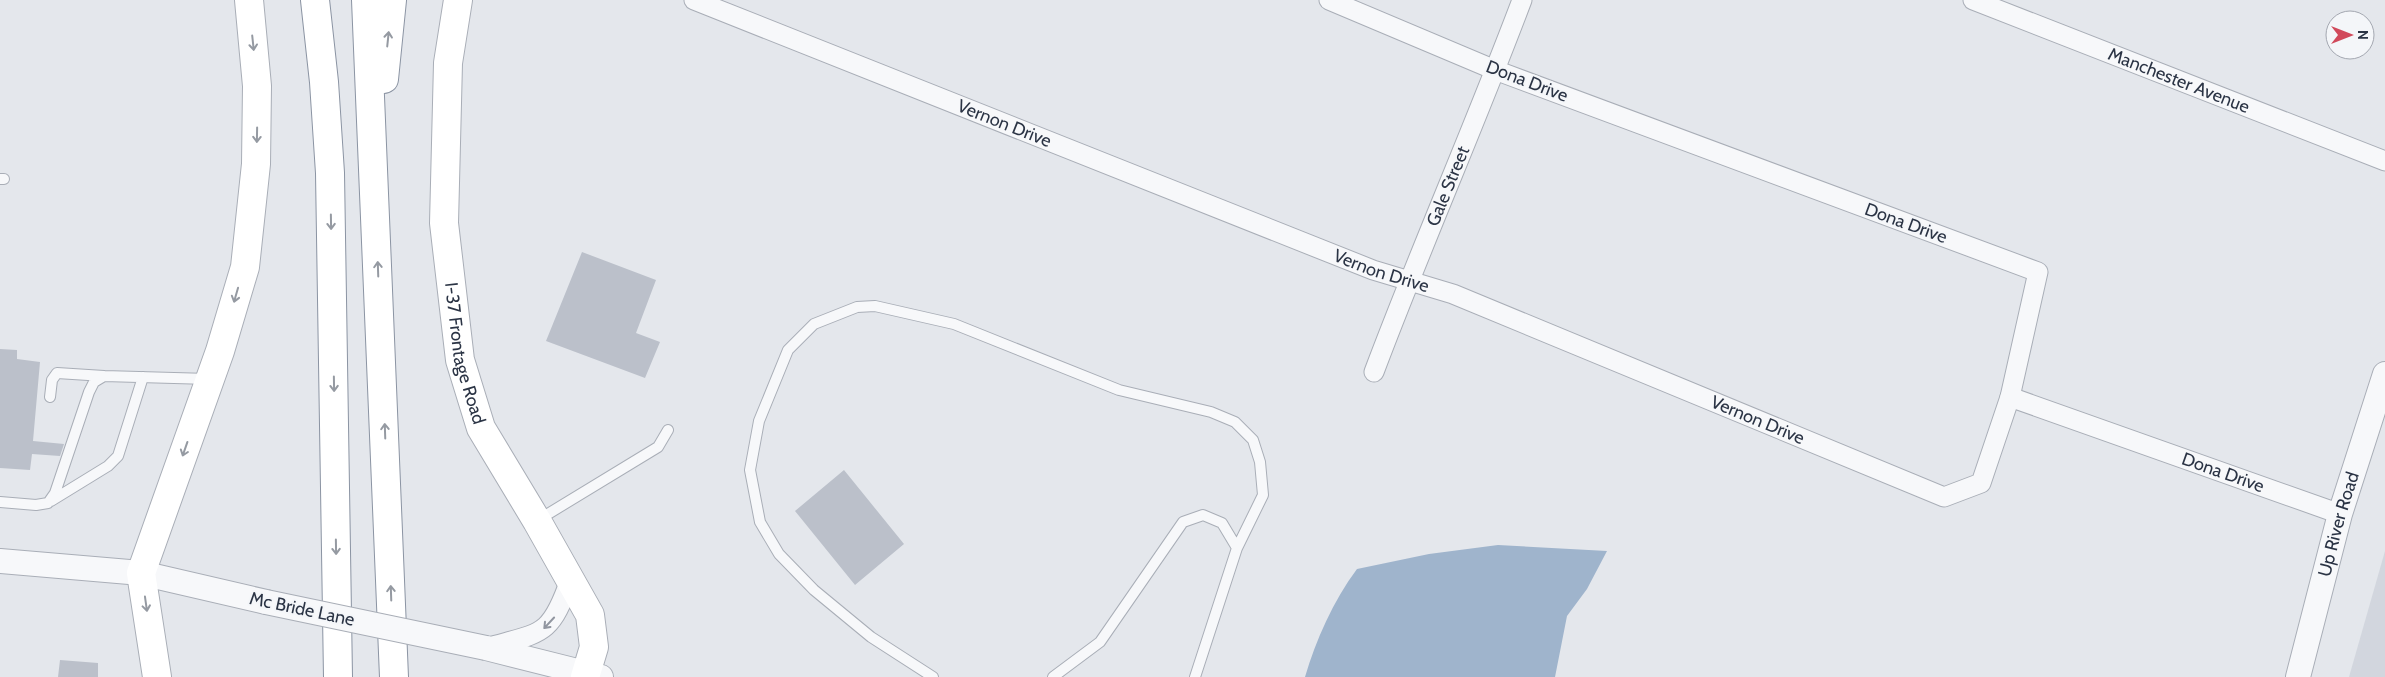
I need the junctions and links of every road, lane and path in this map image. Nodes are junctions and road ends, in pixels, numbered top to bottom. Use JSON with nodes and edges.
{"nodes":[{"id":1,"x":248,"y":0,"type":"edge"},
{"id":2,"x":296,"y":0,"type":"edge"},
{"id":3,"x":315,"y":0,"type":"edge"},
{"id":4,"x":366,"y":0,"type":"edge"},
{"id":5,"x":392,"y":0,"type":"edge"},
{"id":6,"x":458,"y":0,"type":"edge"},
{"id":7,"x":694,"y":0,"type":"edge"},
{"id":8,"x":1330,"y":0,"type":"edge"},
{"id":9,"x":1522,"y":0,"type":"edge"},
{"id":10,"x":1973,"y":0,"type":"edge"},
{"id":11,"x":1495,"y":70,"type":"junction"},
{"id":12,"x":2385,"y":162,"type":"edge"},
{"id":13,"x":330,"y":173,"type":"junction"},
{"id":14,"x":375,"y":175,"type":"junction"},
{"id":15,"x":1408,"y":281,"type":"junction"},
{"id":16,"x":1374,"y":372,"type":"dead end"},
{"id":17,"x":2385,"y":374,"type":"edge"},
{"id":18,"x":104,"y":376,"type":"junction"},
{"id":19,"x":143,"y":377,"type":"junction"},
{"id":20,"x":210,"y":380,"type":"junction"},
{"id":21,"x":50,"y":397,"type":"dead end"},
{"id":22,"x":2010,"y":397,"type":"junction"},
{"id":23,"x":668,"y":430,"type":"dead end"},
{"id":24,"x":0,"y":502,"type":"edge"},
{"id":25,"x":48,"y":503,"type":"junction"},
{"id":26,"x":2340,"y":514,"type":"junction"},
{"id":27,"x":537,"y":521,"type":"junction"},
{"id":28,"x":1237,"y":548,"type":"junction"},
{"id":29,"x":0,"y":561,"type":"edge"},
{"id":30,"x":141,"y":573,"type":"junction"},
{"id":31,"x":570,"y":580,"type":"junction"},
{"id":32,"x":486,"y":648,"type":"junction"},
{"id":33,"x":591,"y":675,"type":"edge"},
{"id":34,"x":157,"y":677,"type":"edge"},
{"id":35,"x":338,"y":677,"type":"edge"},
{"id":36,"x":394,"y":677,"type":"edge"},
{"id":37,"x":933,"y":677,"type":"edge"},
{"id":38,"x":1054,"y":677,"type":"edge"},
{"id":39,"x":1195,"y":677,"type":"edge"},
{"id":40,"x":2298,"y":677,"type":"edge"}],
"edges":[{"from":1,"to":20,"type":"main road","one_way":true},
{"from":2,"to":13,"type":"main road"},
{"from":3,"to":13,"type":"main road"},
{"from":4,"to":14,"type":"main road"},
{"from":14,"to":5,"type":"main road","one_way":true},
{"from":6,"to":27,"type":"main road","name":"I-37 Frontage Road"},
{"from":7,"to":15,"type":"street","name":"Vernon Drive"},
{"from":8,"to":11,"type":"street","name":"Dona Drive"},
{"from":9,"to":11,"type":"street","name":"Gale Street"},
{"from":10,"to":12,"type":"street","name":"Manchester Avenue"},
{"from":11,"to":15,"type":"street","name":"Gale Street"},
{"from":11,"to":22,"type":"street","name":"Dona Drive"},
{"from":13,"to":35,"type":"main road","one_way":true},
{"from":36,"to":14,"type":"main road","one_way":true},
{"from":15,"to":16,"type":"street","name":"Gale Street"},
{"from":15,"to":22,"type":"street","name":"Vernon Drive"},
{"from":17,"to":26,"type":"street","name":"Up River Road"},
{"from":18,"to":19,"type":"lane"},
{"from":18,"to":21,"type":"lane"},
{"from":18,"to":25,"type":"lane"},
{"from":19,"to":20,"type":"lane"},
{"from":19,"to":25,"type":"lane"},
{"from":20,"to":30,"type":"main road","one_way":true},
{"from":22,"to":26,"type":"street","name":"Dona Drive"},
{"from":23,"to":27,"type":"lane"},
{"from":24,"to":25,"type":"lane"},
{"from":26,"to":40,"type":"street","name":"Up River Road"},
{"from":27,"to":31,"type":"main road","name":"I-37 Frontage Road"},
{"from":28,"to":37,"type":"lane"},
{"from":28,"to":38,"type":"lane"},
{"from":28,"to":39,"type":"lane"},
{"from":29,"to":30,"type":"street","name":"Mc Bride Lane"},
{"from":30,"to":32,"type":"street","name":"Mc Bride Lane","bridge":true},
{"from":30,"to":34,"type":"main road","one_way":true},
{"from":31,"to":32,"type":"street","one_way":true},
{"from":31,"to":33,"type":"main road","name":"I-37 Frontage Road"},
{"from":32,"to":33,"type":"street","name":"Mc Bride Lane"}]}
